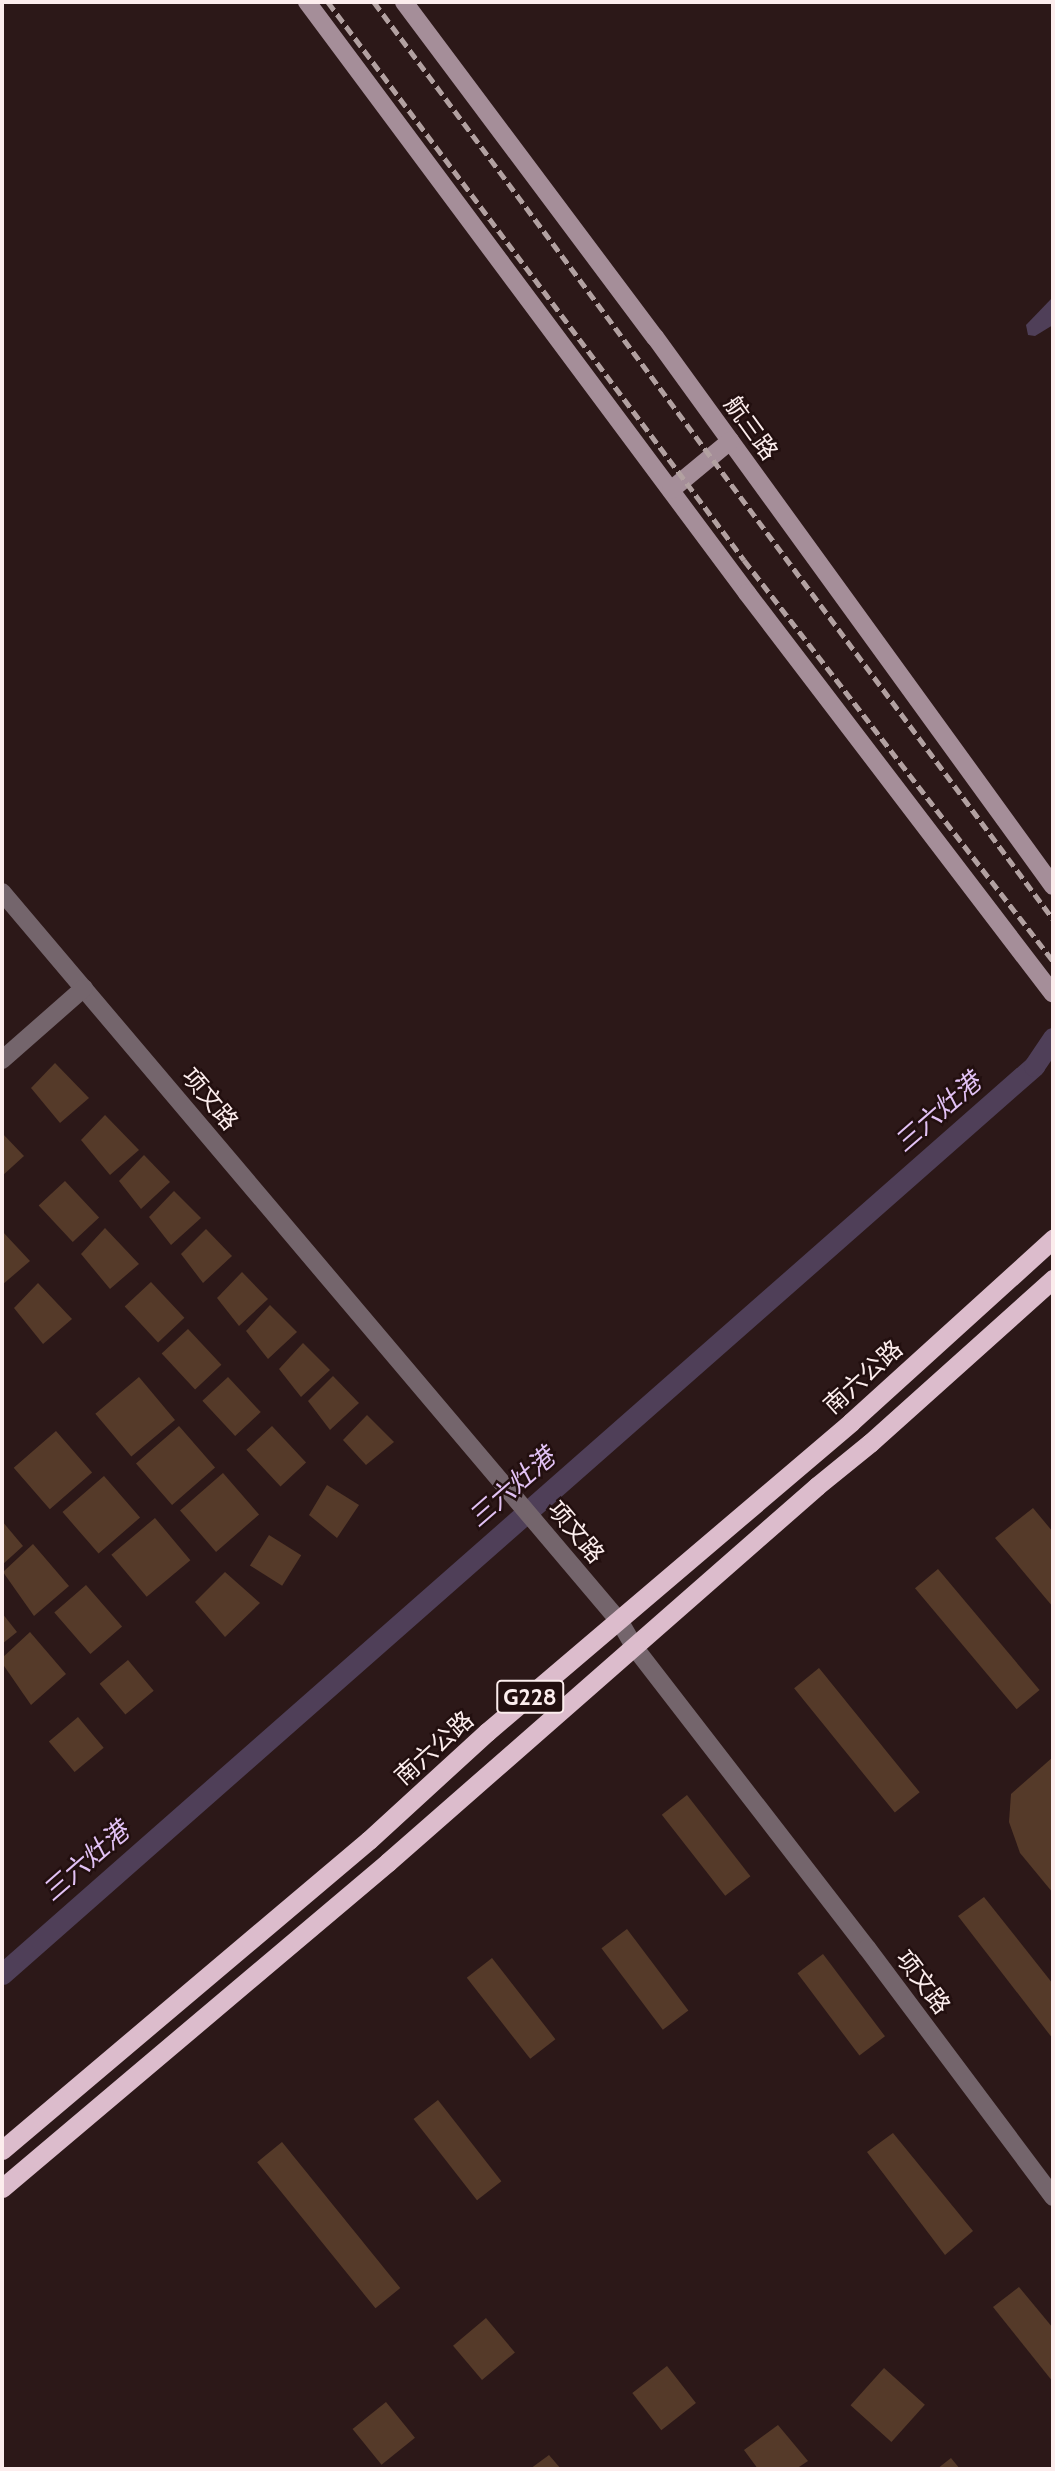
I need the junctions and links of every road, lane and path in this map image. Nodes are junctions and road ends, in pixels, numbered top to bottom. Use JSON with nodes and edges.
{"nodes":[{"id":1,"x":307,"y":2,"type":"edge"},
{"id":2,"x":404,"y":2,"type":"edge"},
{"id":3,"x":730,"y":441,"type":"junction"},
{"id":4,"x":671,"y":490,"type":"junction"},
{"id":5,"x":1053,"y":886,"type":"edge"},
{"id":6,"x":2,"y":892,"type":"edge"},
{"id":7,"x":84,"y":989,"type":"junction"},
{"id":8,"x":1053,"y":994,"type":"edge"},
{"id":9,"x":2,"y":1060,"type":"edge"},
{"id":10,"x":1053,"y":1239,"type":"edge"},
{"id":11,"x":1053,"y":1279,"type":"edge"},
{"id":12,"x":620,"y":1622,"type":"junction"},
{"id":13,"x":635,"y":1648,"type":"junction"},
{"id":14,"x":2,"y":2150,"type":"edge"},
{"id":15,"x":2,"y":2188,"type":"edge"},
{"id":16,"x":1053,"y":2197,"type":"edge"}],
"edges":[{"from":1,"to":4,"type":"main road"},
{"from":2,"to":3,"type":"main road","name":"航三路"},
{"from":3,"to":4,"type":"main road"},
{"from":3,"to":5,"type":"main road","name":"航三路"},
{"from":4,"to":8,"type":"main road"},
{"from":6,"to":7,"type":"street","name":"项文路"},
{"from":7,"to":9,"type":"street"},
{"from":7,"to":12,"type":"street","name":"项文路"},
{"from":10,"to":12,"type":"highway","name":"南六公路","number":"G228"},
{"from":11,"to":13,"type":"highway","number":"G228"},
{"from":12,"to":13,"type":"street","name":"项文路"},
{"from":12,"to":14,"type":"highway","name":"南六公路","number":"G228"},
{"from":13,"to":15,"type":"highway","number":"G228"},
{"from":13,"to":16,"type":"street","name":"项文路"}]}
